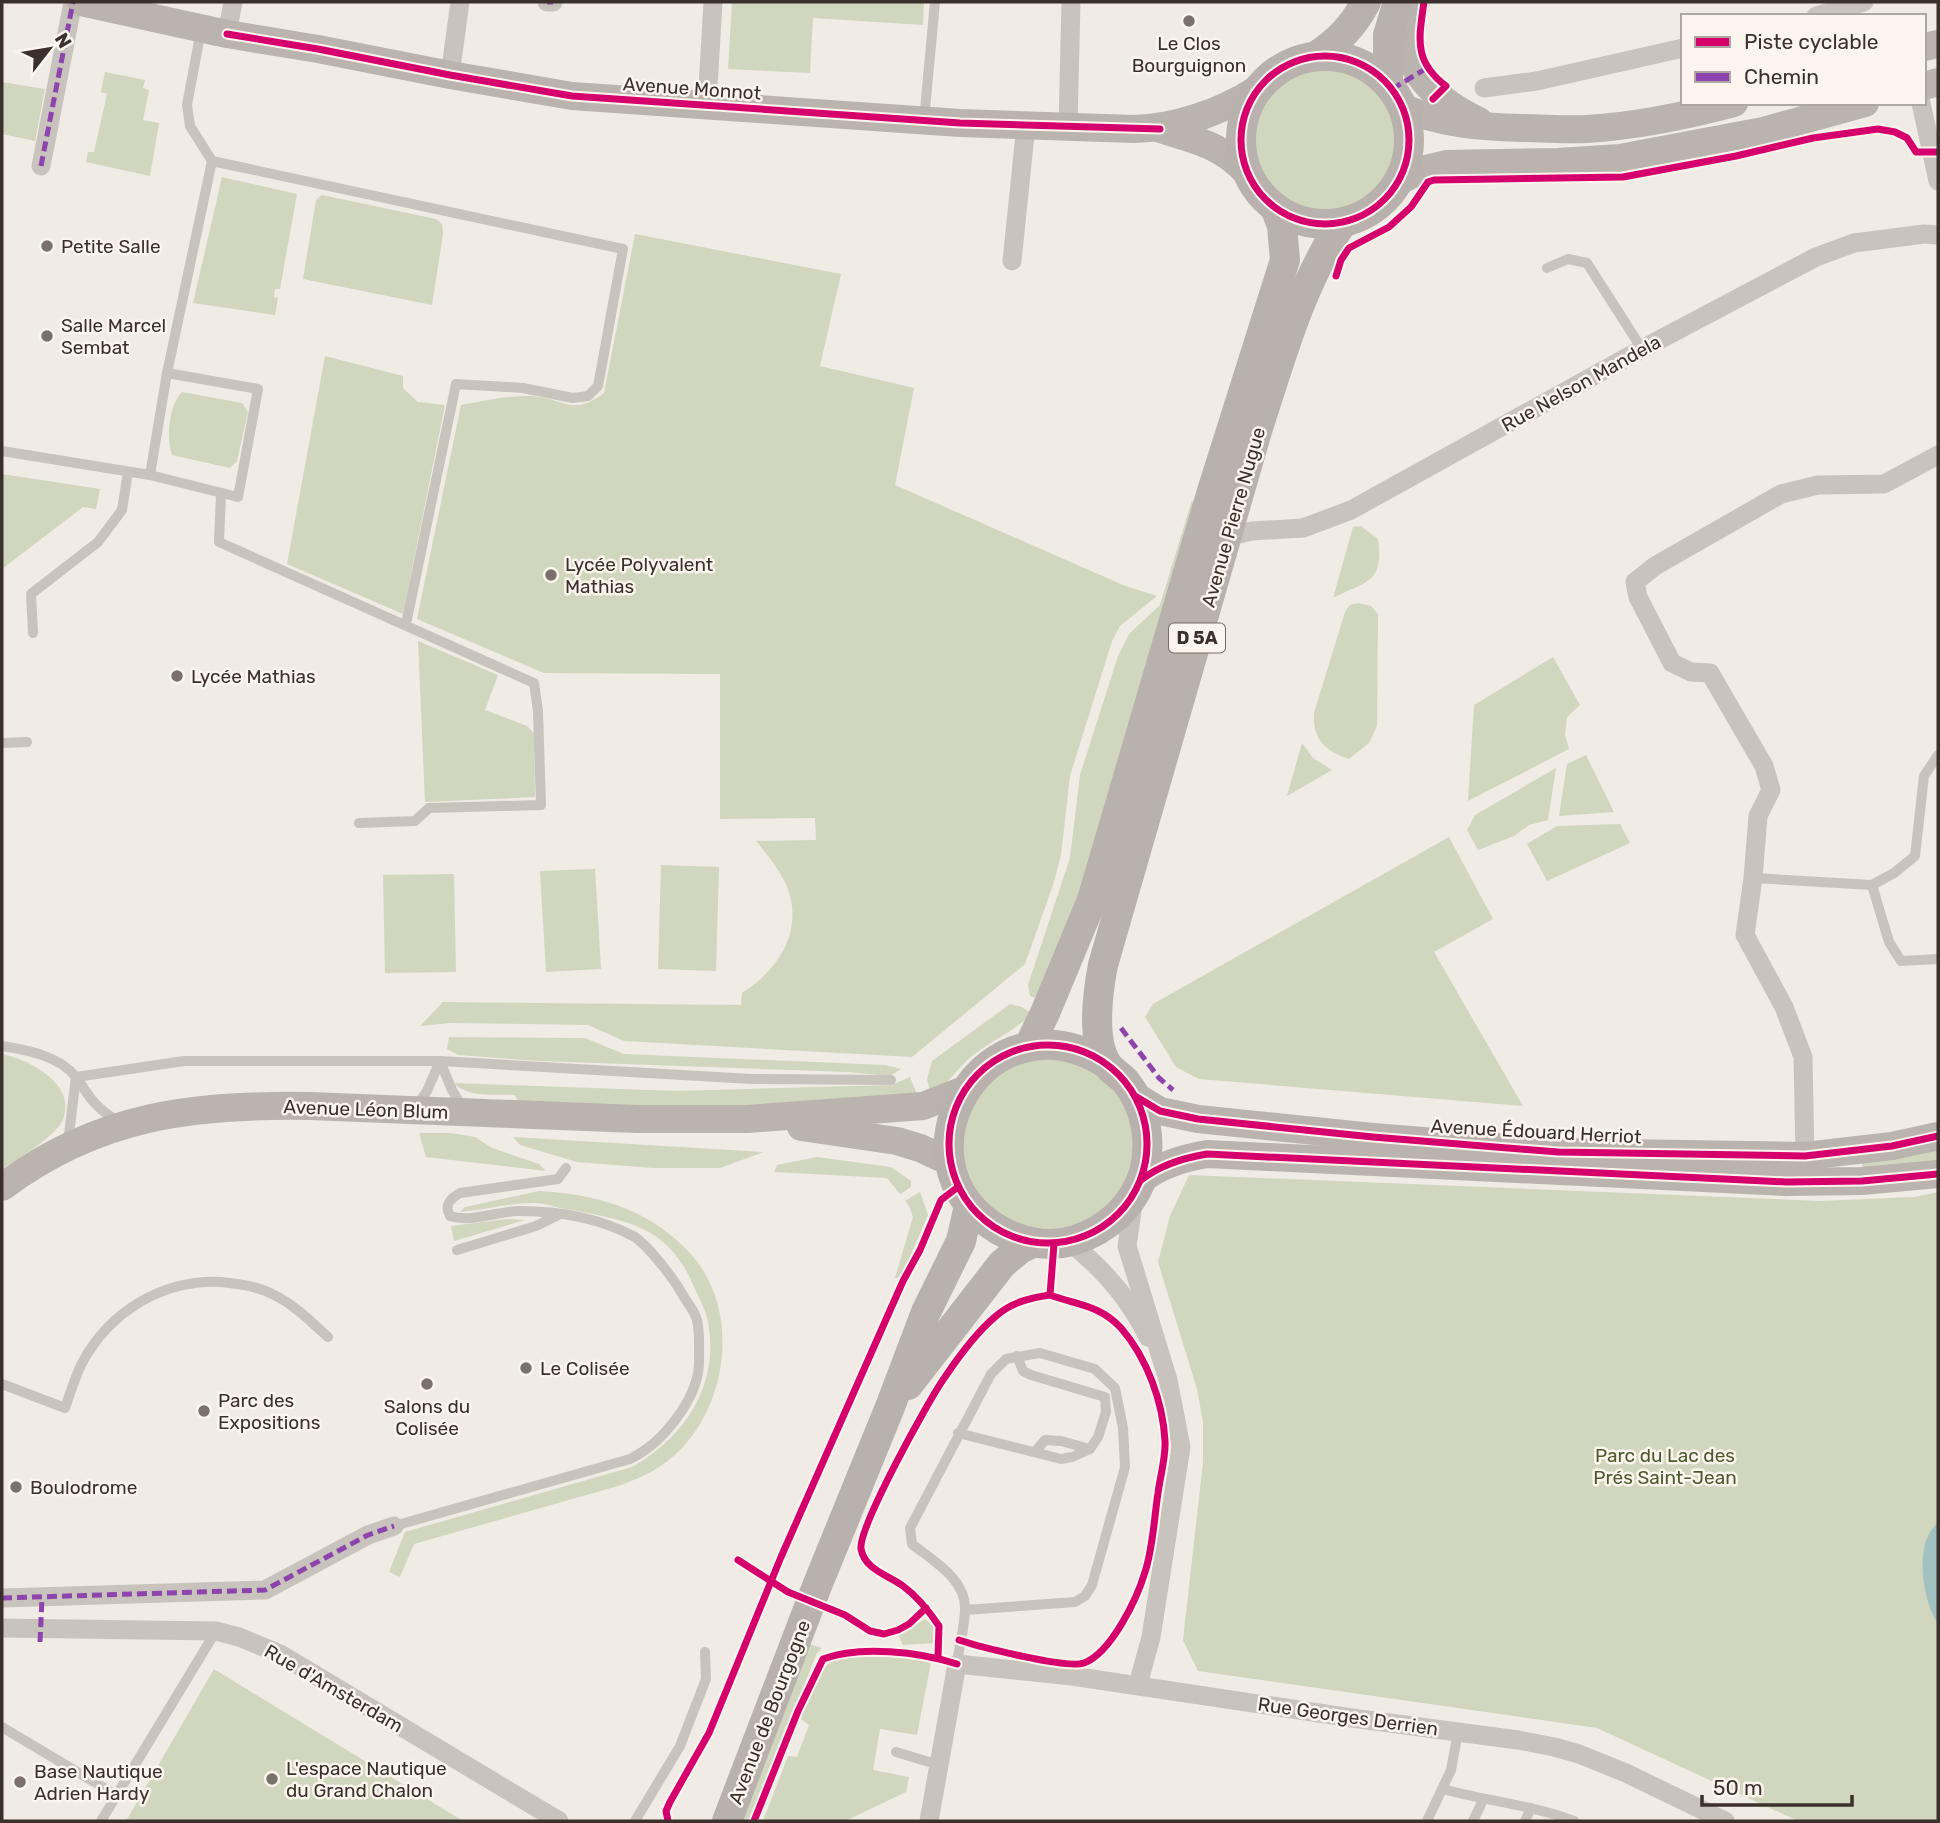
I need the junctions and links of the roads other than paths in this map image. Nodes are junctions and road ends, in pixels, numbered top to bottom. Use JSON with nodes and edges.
{"nodes":[{"id":1,"x":73,"y":2,"type":"edge"},
{"id":2,"x":81,"y":2,"type":"edge"},
{"id":3,"x":233,"y":2,"type":"edge"},
{"id":4,"x":460,"y":2,"type":"edge"},
{"id":5,"x":547,"y":2,"type":"edge"},
{"id":6,"x":553,"y":2,"type":"edge"},
{"id":7,"x":713,"y":2,"type":"edge"},
{"id":8,"x":935,"y":2,"type":"edge"},
{"id":9,"x":1071,"y":2,"type":"edge"},
{"id":10,"x":1366,"y":2,"type":"edge"},
{"id":11,"x":1398,"y":2,"type":"edge"},
{"id":12,"x":1416,"y":2,"type":"edge"},
{"id":13,"x":1864,"y":2,"type":"edge"},
{"id":14,"x":1823,"y":14,"type":"edge"},
{"id":15,"x":214,"y":31,"type":"junction"},
{"id":16,"x":1681,"y":48,"type":"edge"},
{"id":17,"x":1316,"y":56,"type":"junction"},
{"id":18,"x":450,"y":75,"type":"junction"},
{"id":19,"x":1485,"y":88,"type":"dead end"},
{"id":20,"x":1256,"y":90,"type":"junction"},
{"id":21,"x":1395,"y":95,"type":"junction"},
{"id":22,"x":1726,"y":105,"type":"edge"},
{"id":23,"x":1859,"y":105,"type":"edge"},
{"id":24,"x":1921,"y":105,"type":"edge"},
{"id":25,"x":708,"y":106,"type":"junction"},
{"id":26,"x":923,"y":120,"type":"junction"},
{"id":27,"x":1026,"y":125,"type":"junction"},
{"id":28,"x":1068,"y":126,"type":"junction"},
{"id":29,"x":1490,"y":127,"type":"junction"},
{"id":30,"x":1160,"y":128,"type":"junction"},
{"id":31,"x":212,"y":161,"type":"junction"},
{"id":32,"x":41,"y":166,"type":"dead end"},
{"id":33,"x":1247,"y":173,"type":"junction"},
{"id":34,"x":1399,"y":181,"type":"junction"},
{"id":35,"x":1938,"y":181,"type":"edge"},
{"id":36,"x":1276,"y":210,"type":"junction"},
{"id":37,"x":1342,"y":223,"type":"junction"},
{"id":38,"x":1938,"y":235,"type":"edge"},
{"id":39,"x":1013,"y":261,"type":"dead end"},
{"id":40,"x":1547,"y":268,"type":"dead end"},
{"id":41,"x":1642,"y":349,"type":"junction"},
{"id":42,"x":167,"y":373,"type":"junction"},
{"id":43,"x":2,"y":451,"type":"edge"},
{"id":44,"x":1938,"y":456,"type":"edge"},
{"id":45,"x":128,"y":472,"type":"junction"},
{"id":46,"x":150,"y":475,"type":"junction"},
{"id":47,"x":221,"y":494,"type":"junction"},
{"id":48,"x":1226,"y":537,"type":"junction"},
{"id":49,"x":407,"y":624,"type":"junction"},
{"id":50,"x":33,"y":634,"type":"dead end"},
{"id":51,"x":2,"y":743,"type":"edge"},
{"id":52,"x":27,"y":743,"type":"dead end"},
{"id":53,"x":1938,"y":755,"type":"edge"},
{"id":54,"x":359,"y":823,"type":"dead end"},
{"id":55,"x":1753,"y":878,"type":"junction"},
{"id":56,"x":1872,"y":885,"type":"junction"},
{"id":57,"x":1938,"y":959,"type":"edge"},
{"id":58,"x":2,"y":1046,"type":"edge"},
{"id":59,"x":1029,"y":1046,"type":"junction"},
{"id":60,"x":440,"y":1062,"type":"junction"},
{"id":61,"x":1107,"y":1064,"type":"junction"},
{"id":62,"x":76,"y":1077,"type":"junction"},
{"id":63,"x":891,"y":1080,"type":"dead end"},
{"id":64,"x":964,"y":1090,"type":"junction"},
{"id":65,"x":1135,"y":1096,"type":"junction"},
{"id":66,"x":414,"y":1111,"type":"junction"},
{"id":67,"x":467,"y":1113,"type":"junction"},
{"id":68,"x":747,"y":1119,"type":"junction"},
{"id":69,"x":125,"y":1124,"type":"junction"},
{"id":70,"x":1938,"y":1136,"type":"edge"},
{"id":71,"x":61,"y":1151,"type":"junction"},
{"id":72,"x":1805,"y":1156,"type":"junction"},
{"id":73,"x":950,"y":1162,"type":"junction"},
{"id":74,"x":566,"y":1168,"type":"dead end"},
{"id":75,"x":1938,"y":1174,"type":"edge"},
{"id":76,"x":2,"y":1186,"type":"edge"},
{"id":77,"x":1138,"y":1187,"type":"junction"},
{"id":78,"x":970,"y":1206,"type":"junction"},
{"id":79,"x":564,"y":1212,"type":"junction"},
{"id":80,"x":1069,"y":1242,"type":"junction"},
{"id":81,"x":1032,"y":1243,"type":"junction"},
{"id":82,"x":457,"y":1250,"type":"dead end"},
{"id":83,"x":328,"y":1337,"type":"dead end"},
{"id":84,"x":1017,"y":1356,"type":"junction"},
{"id":85,"x":1168,"y":1380,"type":"junction"},
{"id":86,"x":2,"y":1384,"type":"edge"},
{"id":87,"x":890,"y":1407,"type":"junction"},
{"id":88,"x":958,"y":1433,"type":"junction"},
{"id":89,"x":1090,"y":1449,"type":"junction"},
{"id":90,"x":1035,"y":1452,"type":"junction"},
{"id":91,"x":394,"y":1526,"type":"joint"},
{"id":92,"x":2,"y":1598,"type":"edge"},
{"id":93,"x":42,"y":1598,"type":"junction"},
{"id":94,"x":965,"y":1610,"type":"junction"},
{"id":95,"x":2,"y":1628,"type":"edge"},
{"id":96,"x":216,"y":1631,"type":"junction"},
{"id":97,"x":41,"y":1635,"type":"junction"},
{"id":98,"x":705,"y":1652,"type":"dead end"},
{"id":99,"x":957,"y":1664,"type":"junction"},
{"id":100,"x":1138,"y":1685,"type":"junction"},
{"id":101,"x":2,"y":1727,"type":"edge"},
{"id":102,"x":1458,"y":1732,"type":"junction"},
{"id":103,"x":895,"y":1752,"type":"dead end"},
{"id":104,"x":939,"y":1766,"type":"junction"},
{"id":105,"x":1443,"y":1789,"type":"junction"},
{"id":106,"x":116,"y":1795,"type":"junction"},
{"id":107,"x":1483,"y":1800,"type":"junction"},
{"id":108,"x":1531,"y":1808,"type":"junction"},
{"id":109,"x":101,"y":1821,"type":"edge"},
{"id":110,"x":559,"y":1821,"type":"edge"},
{"id":111,"x":635,"y":1821,"type":"edge"},
{"id":112,"x":727,"y":1821,"type":"edge"},
{"id":113,"x":929,"y":1821,"type":"edge"},
{"id":114,"x":1427,"y":1821,"type":"edge"},
{"id":115,"x":1473,"y":1821,"type":"edge"},
{"id":116,"x":1525,"y":1821,"type":"edge"},
{"id":117,"x":1574,"y":1821,"type":"edge"},
{"id":118,"x":1725,"y":1821,"type":"edge"}],
"edges":[{"from":1,"to":32,"type":"street"},
{"from":2,"to":15,"type":"main road","name":"Avenue Monnot"},
{"from":3,"to":15,"type":"street"},
{"from":4,"to":18,"type":"street"},
{"from":5,"to":6,"type":"street"},
{"from":7,"to":25,"type":"street"},
{"from":8,"to":26,"type":"lane"},
{"from":9,"to":28,"type":"street"},
{"from":10,"to":17,"type":"main road"},
{"from":11,"to":21,"type":"main road"},
{"from":12,"to":29,"type":"main road"},
{"from":13,"to":14,"type":"street"},
{"from":15,"to":18,"type":"main road","name":"Avenue Monnot"},
{"from":15,"to":31,"type":"lane"},
{"from":16,"to":19,"type":"street"},
{"from":17,"to":20,"type":"main road"},
{"from":17,"to":21,"type":"main road"},
{"from":18,"to":25,"type":"main road","name":"Avenue Monnot"},
{"from":20,"to":30,"type":"main road"},
{"from":20,"to":33,"type":"main road"},
{"from":21,"to":29,"type":"main road"},
{"from":21,"to":34,"type":"main road"},
{"from":22,"to":29,"type":"main road"},
{"from":23,"to":34,"type":"main road"},
{"from":24,"to":35,"type":"street"},
{"from":25,"to":26,"type":"main road","name":"Avenue Monnot"},
{"from":26,"to":27,"type":"main road","name":"Avenue Monnot"},
{"from":27,"to":28,"type":"main road","name":"Avenue Monnot"},
{"from":27,"to":39,"type":"street"},
{"from":28,"to":30,"type":"main road","name":"Avenue Monnot"},
{"from":30,"to":33,"type":"main road"},
{"from":31,"to":42,"type":"lane"},
{"from":31,"to":49,"type":"lane"},
{"from":33,"to":36,"type":"main road"},
{"from":34,"to":37,"type":"main road"},
{"from":36,"to":37,"type":"main road"},
{"from":36,"to":59,"type":"main road","name":"Avenue Pierre Nugue","number":"D 5A"},
{"from":37,"to":48,"type":"main road","name":"Avenue Pierre Nugue","number":"D 5A"},
{"from":38,"to":41,"type":"street","name":"Rue Nelson Mandela"},
{"from":40,"to":41,"type":"lane"},
{"from":41,"to":48,"type":"street","name":"Rue Nelson Mandela"},
{"from":42,"to":46,"type":"lane"},
{"from":42,"to":47,"type":"lane"},
{"from":43,"to":45,"type":"lane"},
{"from":44,"to":55,"type":"street"},
{"from":45,"to":46,"type":"lane"},
{"from":45,"to":50,"type":"lane"},
{"from":46,"to":47,"type":"lane"},
{"from":47,"to":49,"type":"lane"},
{"from":48,"to":61,"type":"main road","name":"Avenue Pierre Nugue","number":"D 5A"},
{"from":49,"to":54,"type":"lane"},
{"from":51,"to":52,"type":"lane"},
{"from":53,"to":56,"type":"lane"},
{"from":55,"to":56,"type":"lane"},
{"from":55,"to":72,"type":"street"},
{"from":56,"to":57,"type":"lane"},
{"from":58,"to":62,"type":"lane"},
{"from":59,"to":61,"type":"main road","name":"Avenue Pierre Nugue"},
{"from":59,"to":64,"type":"main road","name":"Avenue Pierre Nugue"},
{"from":60,"to":62,"type":"lane"},
{"from":60,"to":63,"type":"lane"},
{"from":60,"to":66,"type":"lane"},
{"from":60,"to":67,"type":"lane"},
{"from":61,"to":65,"type":"main road","name":"Avenue Pierre Nugue"},
{"from":62,"to":69,"type":"lane"},
{"from":62,"to":71,"type":"lane"},
{"from":64,"to":68,"type":"main road","name":"Avenue Léon Blum"},
{"from":64,"to":73,"type":"main road","name":"Avenue Pierre Nugue"},
{"from":65,"to":72,"type":"main road","name":"Avenue Édouard Herriot"},
{"from":65,"to":77,"type":"main road","name":"Avenue Pierre Nugue"},
{"from":66,"to":67,"type":"main road","name":"Avenue Léon Blum"},
{"from":66,"to":69,"type":"main road","name":"Avenue Léon Blum"},
{"from":67,"to":68,"type":"main road","name":"Avenue Léon Blum"},
{"from":68,"to":73,"type":"main road","name":"Avenue Léon Blum"},
{"from":69,"to":71,"type":"main road","name":"Avenue Léon Blum"},
{"from":70,"to":72,"type":"main road","name":"Avenue Édouard Herriot"},
{"from":71,"to":76,"type":"main road","name":"Avenue Léon Blum"},
{"from":73,"to":78,"type":"main road","name":"Avenue Pierre Nugue"},
{"from":74,"to":79,"type":"lane"},
{"from":75,"to":77,"type":"main road","name":"Avenue Édouard Herriot"},
{"from":77,"to":80,"type":"main road","name":"Avenue Pierre Nugue"},
{"from":77,"to":85,"type":"street","name":"Avenue Pierre Nugue"},
{"from":78,"to":81,"type":"main road","name":"Avenue Pierre Nugue"},
{"from":78,"to":87,"type":"main road","name":"Avenue de Bourgogne"},
{"from":79,"to":82,"type":"lane"},
{"from":79,"to":91,"type":"lane"},
{"from":80,"to":81,"type":"main road","name":"Avenue Pierre Nugue"},
{"from":80,"to":85,"type":"street","name":"Avenue Pierre Nugue"},
{"from":81,"to":87,"type":"main road","name":"Avenue de Bourgogne"},
{"from":83,"to":86,"type":"lane"},
{"from":84,"to":88,"type":"lane"},
{"from":84,"to":89,"type":"lane"},
{"from":84,"to":94,"type":"lane"},
{"from":85,"to":100,"type":"street","name":"Avenue Pierre Nugue"},
{"from":87,"to":112,"type":"main road","name":"Avenue de Bourgogne"},
{"from":88,"to":90,"type":"lane"},
{"from":88,"to":94,"type":"lane"},
{"from":89,"to":90,"type":"lane"},
{"from":89,"to":90,"type":"lane"},
{"from":91,"to":93,"type":"street"},
{"from":92,"to":93,"type":"street"},
{"from":93,"to":97,"type":"street"},
{"from":94,"to":99,"type":"lane"},
{"from":95,"to":97,"type":"street","name":"Rue d'Amsterdam"},
{"from":96,"to":97,"type":"street","name":"Rue d'Amsterdam"},
{"from":96,"to":106,"type":"lane"},
{"from":96,"to":110,"type":"street","name":"Rue d'Amsterdam"},
{"from":98,"to":111,"type":"lane"},
{"from":99,"to":100,"type":"street","name":"Rue Georges Derrien"},
{"from":99,"to":104,"type":"street"},
{"from":100,"to":102,"type":"street","name":"Rue Georges Derrien"},
{"from":101,"to":106,"type":"lane"},
{"from":102,"to":105,"type":"lane"},
{"from":102,"to":118,"type":"street","name":"Rue Georges Derrien"},
{"from":103,"to":104,"type":"lane"},
{"from":104,"to":113,"type":"street"},
{"from":105,"to":107,"type":"lane"},
{"from":105,"to":114,"type":"lane"},
{"from":106,"to":109,"type":"lane"},
{"from":107,"to":108,"type":"lane"},
{"from":107,"to":115,"type":"lane"},
{"from":108,"to":116,"type":"lane"},
{"from":108,"to":117,"type":"lane"}]}
